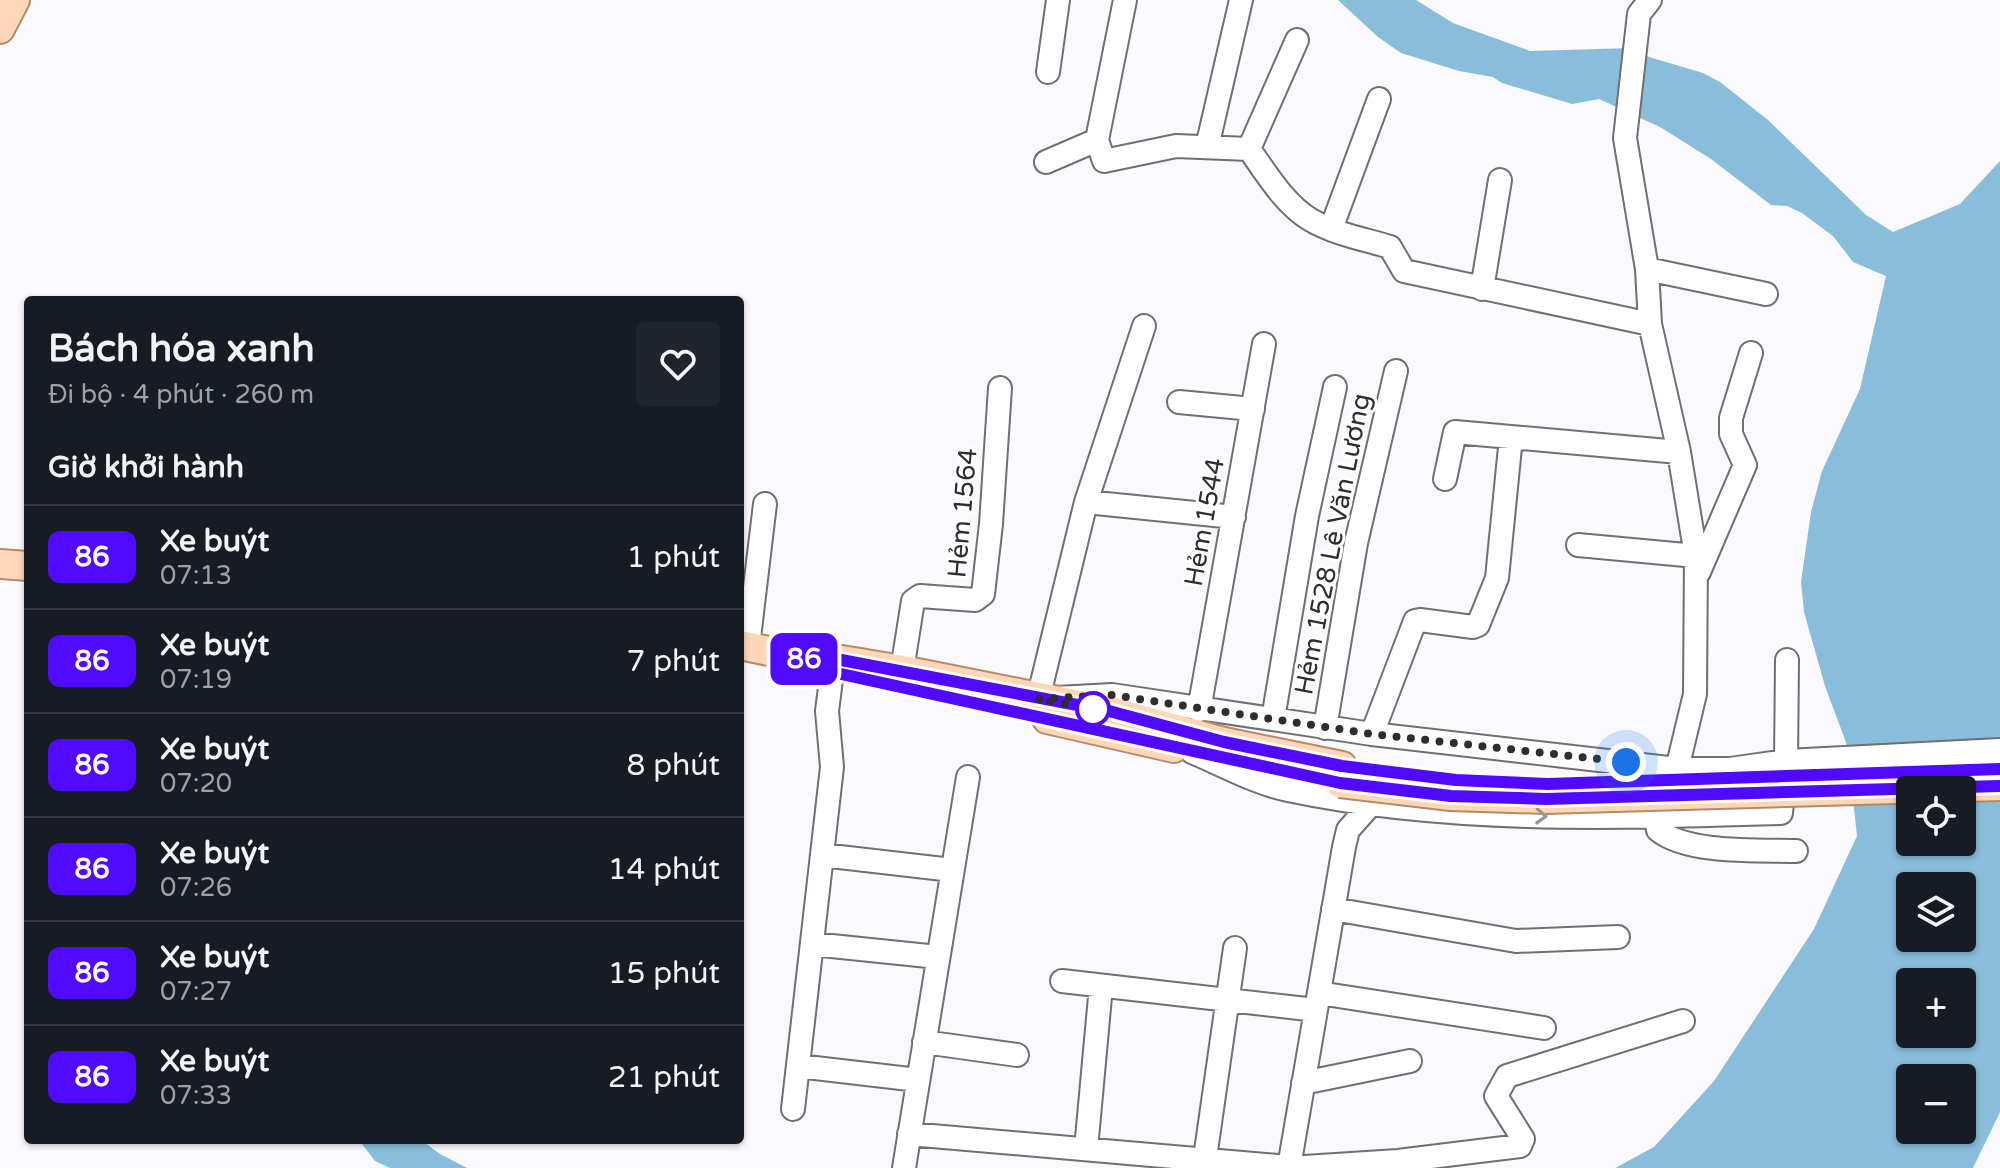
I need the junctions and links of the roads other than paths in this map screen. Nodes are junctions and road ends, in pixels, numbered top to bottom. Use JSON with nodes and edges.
{"nodes":[{"id":1,"x":15,"y":0,"type":"edge"},
{"id":2,"x":1058,"y":0,"type":"edge"},
{"id":3,"x":1125,"y":0,"type":"edge"},
{"id":4,"x":1241,"y":0,"type":"edge"},
{"id":5,"x":1644,"y":7,"type":"edge"},
{"id":6,"x":0,"y":29,"type":"edge"},
{"id":7,"x":1297,"y":40,"type":"dead end"},
{"id":8,"x":1048,"y":72,"type":"dead end"},
{"id":9,"x":1379,"y":99,"type":"dead end"},
{"id":10,"x":1097,"y":140,"type":"junction"},
{"id":11,"x":1207,"y":147,"type":"junction"},
{"id":12,"x":1249,"y":149,"type":"junction"},
{"id":13,"x":1046,"y":162,"type":"dead end"},
{"id":14,"x":1500,"y":180,"type":"dead end"},
{"id":15,"x":1331,"y":229,"type":"junction"},
{"id":16,"x":1647,"y":269,"type":"junction"},
{"id":17,"x":1482,"y":289,"type":"junction"},
{"id":18,"x":1766,"y":294,"type":"dead end"},
{"id":19,"x":1650,"y":324,"type":"junction"},
{"id":20,"x":1144,"y":326,"type":"dead end"},
{"id":21,"x":1264,"y":344,"type":"dead end"},
{"id":22,"x":1751,"y":353,"type":"dead end"},
{"id":23,"x":1396,"y":371,"type":"dead end"},
{"id":24,"x":1335,"y":387,"type":"dead end"},
{"id":25,"x":1000,"y":388,"type":"dead end"},
{"id":26,"x":1179,"y":402,"type":"dead end"},
{"id":27,"x":1253,"y":409,"type":"junction"},
{"id":28,"x":1511,"y":437,"type":"junction"},
{"id":29,"x":1679,"y":452,"type":"junction"},
{"id":30,"x":1445,"y":479,"type":"dead end"},
{"id":31,"x":1086,"y":502,"type":"junction"},
{"id":32,"x":765,"y":504,"type":"dead end"},
{"id":33,"x":1234,"y":517,"type":"junction"},
{"id":34,"x":1578,"y":545,"type":"dead end"},
{"id":35,"x":0,"y":564,"type":"edge"},
{"id":36,"x":24,"y":566,"type":"edge"},
{"id":37,"x":1696,"y":566,"type":"junction"},
{"id":38,"x":744,"y":645,"type":"edge"},
{"id":39,"x":802,"y":658,"type":"junction"},
{"id":40,"x":1787,"y":660,"type":"dead end"},
{"id":41,"x":902,"y":670,"type":"junction"},
{"id":42,"x":832,"y":672,"type":"junction"},
{"id":43,"x":1038,"y":699,"type":"junction"},
{"id":44,"x":1199,"y":710,"type":"junction"},
{"id":45,"x":1273,"y":719,"type":"junction"},
{"id":46,"x":1325,"y":728,"type":"junction"},
{"id":47,"x":1372,"y":734,"type":"junction"},
{"id":48,"x":2000,"y":750,"type":"edge"},
{"id":49,"x":1192,"y":752,"type":"junction"},
{"id":50,"x":1786,"y":761,"type":"junction"},
{"id":51,"x":1677,"y":769,"type":"junction"},
{"id":52,"x":2000,"y":769,"type":"edge"},
{"id":53,"x":1341,"y":774,"type":"junction"},
{"id":54,"x":968,"y":777,"type":"dead end"},
{"id":55,"x":2000,"y":786,"type":"edge"},
{"id":56,"x":1372,"y":803,"type":"junction"},
{"id":57,"x":1656,"y":817,"type":"junction"},
{"id":58,"x":1796,"y":851,"type":"dead end"},
{"id":59,"x":822,"y":855,"type":"junction"},
{"id":60,"x":952,"y":870,"type":"junction"},
{"id":61,"x":1333,"y":909,"type":"junction"},
{"id":62,"x":1618,"y":937,"type":"dead end"},
{"id":63,"x":812,"y":944,"type":"junction"},
{"id":64,"x":1235,"y":948,"type":"dead end"},
{"id":65,"x":938,"y":957,"type":"junction"},
{"id":66,"x":1062,"y":981,"type":"dead end"},
{"id":67,"x":1101,"y":986,"type":"junction"},
{"id":68,"x":1227,"y":1001,"type":"junction"},
{"id":69,"x":1317,"y":1002,"type":"junction"},
{"id":70,"x":1683,"y":1021,"type":"dead end"},
{"id":71,"x":1544,"y":1028,"type":"dead end"},
{"id":72,"x":924,"y":1042,"type":"junction"},
{"id":73,"x":1017,"y":1055,"type":"dead end"},
{"id":74,"x":1410,"y":1061,"type":"dead end"},
{"id":75,"x":798,"y":1066,"type":"junction"},
{"id":76,"x":918,"y":1080,"type":"junction"},
{"id":77,"x":1303,"y":1083,"type":"junction"},
{"id":78,"x":793,"y":1109,"type":"dead end"},
{"id":79,"x":909,"y":1134,"type":"junction"},
{"id":80,"x":1086,"y":1149,"type":"junction"},
{"id":81,"x":1205,"y":1158,"type":"junction"},
{"id":82,"x":1449,"y":1161,"type":"edge"},
{"id":83,"x":1370,"y":1165,"type":"edge"},
{"id":84,"x":1289,"y":1167,"type":"edge"},
{"id":85,"x":904,"y":1168,"type":"edge"}],
"edges":[{"from":1,"to":6,"type":"main road"},
{"from":2,"to":8,"type":"street"},
{"from":3,"to":10,"type":"street"},
{"from":4,"to":11,"type":"street"},
{"from":5,"to":16,"type":"street"},
{"from":7,"to":12,"type":"street"},
{"from":9,"to":15,"type":"street"},
{"from":10,"to":11,"type":"street"},
{"from":10,"to":13,"type":"street"},
{"from":11,"to":12,"type":"street"},
{"from":12,"to":15,"type":"street"},
{"from":14,"to":17,"type":"street"},
{"from":15,"to":17,"type":"street"},
{"from":16,"to":18,"type":"street"},
{"from":16,"to":19,"type":"street"},
{"from":17,"to":19,"type":"street"},
{"from":19,"to":29,"type":"street"},
{"from":20,"to":31,"type":"street"},
{"from":21,"to":27,"type":"street","name":"Hẻm 1544"},
{"from":22,"to":37,"type":"street"},
{"from":23,"to":46,"type":"street","name":"Hẻm 1528 Lê Văn Lương"},
{"from":24,"to":45,"type":"street"},
{"from":25,"to":41,"type":"street","name":"Hẻm 1564"},
{"from":26,"to":27,"type":"street"},
{"from":27,"to":33,"type":"street","name":"Hẻm 1544"},
{"from":28,"to":29,"type":"street"},
{"from":28,"to":30,"type":"street"},
{"from":28,"to":47,"type":"street"},
{"from":29,"to":37,"type":"street"},
{"from":31,"to":33,"type":"street"},
{"from":31,"to":43,"type":"street"},
{"from":32,"to":38,"type":"street"},
{"from":33,"to":44,"type":"street","name":"Hẻm 1544"},
{"from":34,"to":37,"type":"street"},
{"from":35,"to":36,"type":"main road"},
{"from":37,"to":51,"type":"street"},
{"from":38,"to":39,"type":"main road"},
{"from":39,"to":41,"type":"main road"},
{"from":39,"to":42,"type":"main road"},
{"from":40,"to":50,"type":"street"},
{"from":41,"to":43,"type":"main road"},
{"from":42,"to":49,"type":"main road"},
{"from":42,"to":59,"type":"street"},
{"from":43,"to":44,"type":"street"},
{"from":43,"to":53,"type":"main road"},
{"from":44,"to":45,"type":"street"},
{"from":45,"to":46,"type":"street"},
{"from":46,"to":47,"type":"street"},
{"from":47,"to":51,"type":"street"},
{"from":48,"to":50,"type":"street"},
{"from":49,"to":53,"type":"main road"},
{"from":49,"to":56,"type":"street"},
{"from":50,"to":51,"type":"street"},
{"from":50,"to":57,"type":"street"},
{"from":52,"to":53,"type":"main road"},
{"from":53,"to":55,"type":"main road","bridge":true},
{"from":54,"to":60,"type":"street"},
{"from":56,"to":57,"type":"street","one_way":true},
{"from":56,"to":61,"type":"street"},
{"from":57,"to":58,"type":"street"},
{"from":59,"to":60,"type":"street"},
{"from":59,"to":63,"type":"street"},
{"from":60,"to":65,"type":"street"},
{"from":61,"to":62,"type":"street"},
{"from":61,"to":69,"type":"street"},
{"from":63,"to":65,"type":"street"},
{"from":63,"to":75,"type":"street"},
{"from":64,"to":68,"type":"street"},
{"from":65,"to":72,"type":"street"},
{"from":66,"to":67,"type":"street"},
{"from":67,"to":68,"type":"street"},
{"from":67,"to":80,"type":"street"},
{"from":68,"to":69,"type":"street"},
{"from":68,"to":81,"type":"street"},
{"from":69,"to":71,"type":"street"},
{"from":69,"to":77,"type":"street"},
{"from":70,"to":82,"type":"street"},
{"from":72,"to":73,"type":"street"},
{"from":72,"to":76,"type":"street"},
{"from":74,"to":77,"type":"street"},
{"from":75,"to":76,"type":"street"},
{"from":75,"to":78,"type":"street"},
{"from":76,"to":79,"type":"street"},
{"from":77,"to":84,"type":"street"},
{"from":79,"to":80,"type":"street"},
{"from":79,"to":85,"type":"street"},
{"from":80,"to":81,"type":"street"},
{"from":81,"to":84,"type":"street"},
{"from":82,"to":83,"type":"street"},
{"from":83,"to":84,"type":"street"}]}
